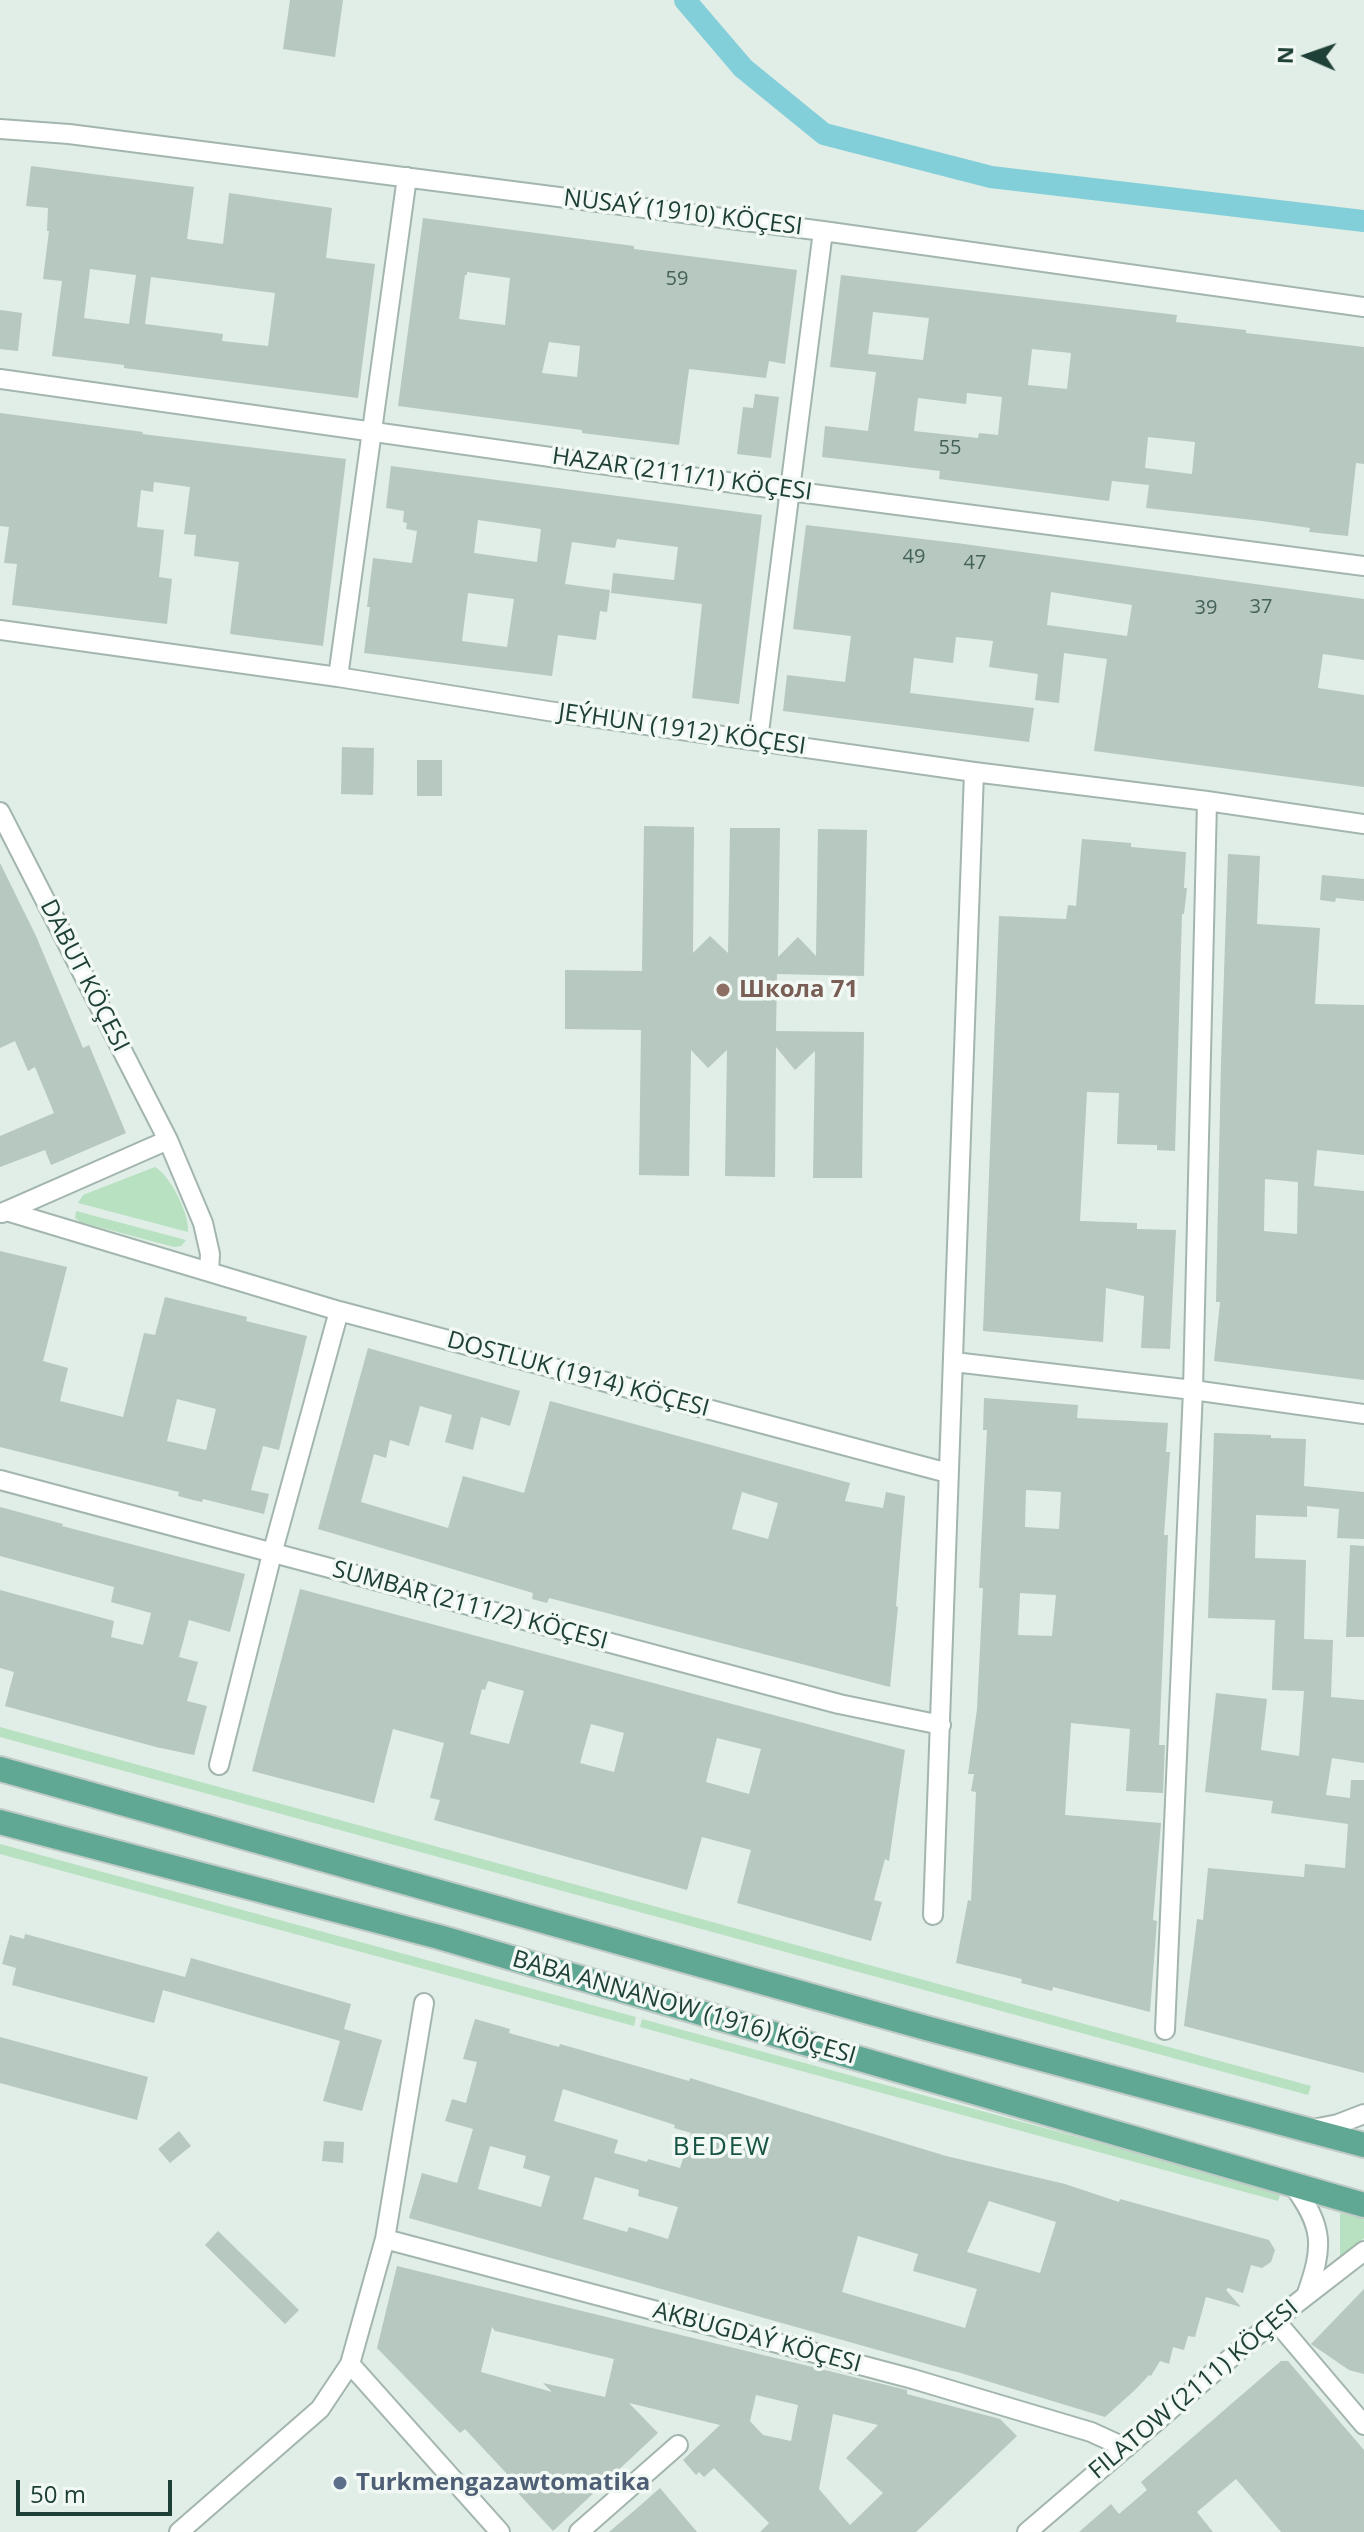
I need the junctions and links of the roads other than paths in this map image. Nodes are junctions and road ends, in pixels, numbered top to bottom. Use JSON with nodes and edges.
{"nodes":[{"id":1,"x":0,"y":129,"type":"edge"},
{"id":2,"x":407,"y":177,"type":"junction"},
{"id":3,"x":823,"y":231,"type":"junction"},
{"id":4,"x":1364,"y":307,"type":"edge"},
{"id":5,"x":0,"y":379,"type":"edge"},
{"id":6,"x":373,"y":431,"type":"junction"},
{"id":7,"x":790,"y":491,"type":"junction"},
{"id":8,"x":1364,"y":566,"type":"edge"},
{"id":9,"x":0,"y":630,"type":"edge"},
{"id":10,"x":338,"y":677,"type":"junction"},
{"id":11,"x":758,"y":740,"type":"junction"},
{"id":12,"x":974,"y":772,"type":"junction"},
{"id":13,"x":1207,"y":801,"type":"junction"},
{"id":14,"x":0,"y":812,"type":"edge"},
{"id":15,"x":1364,"y":824,"type":"edge"},
{"id":16,"x":168,"y":1140,"type":"junction"},
{"id":17,"x":3,"y":1213,"type":"edge"},
{"id":18,"x":209,"y":1272,"type":"junction"},
{"id":19,"x":339,"y":1311,"type":"junction"},
{"id":20,"x":954,"y":1362,"type":"junction"},
{"id":21,"x":1193,"y":1390,"type":"junction"},
{"id":22,"x":1364,"y":1414,"type":"edge"},
{"id":23,"x":948,"y":1473,"type":"junction"},
{"id":24,"x":0,"y":1480,"type":"edge"},
{"id":25,"x":272,"y":1554,"type":"junction"},
{"id":26,"x":941,"y":1725,"type":"junction"},
{"id":27,"x":219,"y":1765,"type":"dead end"},
{"id":28,"x":0,"y":1769,"type":"edge"},
{"id":29,"x":0,"y":1822,"type":"edge"},
{"id":30,"x":933,"y":1915,"type":"dead end"},
{"id":31,"x":424,"y":2003,"type":"dead end"},
{"id":32,"x":1165,"y":2030,"type":"dead end"},
{"id":33,"x":1364,"y":2114,"type":"edge"},
{"id":34,"x":1309,"y":2130,"type":"junction"},
{"id":35,"x":1364,"y":2145,"type":"edge"},
{"id":36,"x":1292,"y":2184,"type":"junction"},
{"id":37,"x":1364,"y":2205,"type":"edge"},
{"id":38,"x":385,"y":2239,"type":"junction"},
{"id":39,"x":1364,"y":2251,"type":"edge"},
{"id":40,"x":1306,"y":2296,"type":"junction"},
{"id":41,"x":1275,"y":2320,"type":"junction"},
{"id":42,"x":350,"y":2364,"type":"junction"},
{"id":43,"x":1364,"y":2425,"type":"edge"},
{"id":44,"x":678,"y":2445,"type":"dead end"},
{"id":45,"x":1126,"y":2448,"type":"junction"},
{"id":46,"x":179,"y":2532,"type":"edge"},
{"id":47,"x":500,"y":2532,"type":"edge"},
{"id":48,"x":579,"y":2532,"type":"edge"},
{"id":49,"x":1027,"y":2532,"type":"edge"}],
"edges":[{"from":1,"to":2,"type":"street","name":"NUSAÝ (1910) KÖÇESI"},
{"from":2,"to":3,"type":"street","name":"NUSAÝ (1910) KÖÇESI"},
{"from":2,"to":6,"type":"street"},
{"from":3,"to":4,"type":"street","name":"NUSAÝ (1910) KÖÇESI"},
{"from":3,"to":7,"type":"street"},
{"from":5,"to":6,"type":"street","name":"HAZAR (2111/1) KÖÇESI"},
{"from":6,"to":7,"type":"street","name":"HAZAR (2111/1) KÖÇESI"},
{"from":6,"to":10,"type":"street"},
{"from":7,"to":8,"type":"street","name":"HAZAR (2111/1) KÖÇESI"},
{"from":7,"to":11,"type":"street"},
{"from":9,"to":10,"type":"street","name":"JEÝHUN (1912) KÖÇESI"},
{"from":10,"to":11,"type":"street","name":"JEÝHUN (1912) KÖÇESI"},
{"from":11,"to":12,"type":"street","name":"JEÝHUN (1912) KÖÇESI"},
{"from":12,"to":13,"type":"street","name":"JEÝHUN (1912) KÖÇESI"},
{"from":12,"to":20,"type":"street"},
{"from":13,"to":15,"type":"street","name":"JEÝHUN (1912) KÖÇESI"},
{"from":13,"to":21,"type":"street"},
{"from":14,"to":16,"type":"street","name":"DABUT KÖÇESI"},
{"from":16,"to":17,"type":"street"},
{"from":16,"to":18,"type":"street","name":"DABUT KÖÇESI"},
{"from":17,"to":18,"type":"street","name":"DOSTLUK (1914) KÖÇESI"},
{"from":18,"to":19,"type":"street","name":"DOSTLUK (1914) KÖÇESI"},
{"from":19,"to":23,"type":"street","name":"DOSTLUK (1914) KÖÇESI"},
{"from":19,"to":25,"type":"street"},
{"from":20,"to":21,"type":"street"},
{"from":20,"to":23,"type":"street"},
{"from":21,"to":22,"type":"street"},
{"from":21,"to":32,"type":"street"},
{"from":23,"to":26,"type":"street"},
{"from":24,"to":25,"type":"street","name":"SUMBAR (2111/2) KÖÇESI"},
{"from":25,"to":26,"type":"street","name":"SUMBAR (2111/2) KÖÇESI"},
{"from":25,"to":27,"type":"street"},
{"from":26,"to":30,"type":"street"},
{"from":28,"to":34,"type":"main road","name":"BABA ANNANOW (1916) KÖÇESI"},
{"from":29,"to":36,"type":"main road","name":"BABA ANNANOW (1916) KÖÇESI"},
{"from":31,"to":38,"type":"street"},
{"from":33,"to":34,"type":"street"},
{"from":34,"to":35,"type":"main road","name":"BABA ANNANOW (1916) KÖÇESI"},
{"from":36,"to":37,"type":"main road","name":"BABA ANNANOW (1916) KÖÇESI"},
{"from":36,"to":40,"type":"street"},
{"from":38,"to":42,"type":"street"},
{"from":38,"to":45,"type":"street","name":"AKBUGDAÝ KÖÇESI"},
{"from":39,"to":40,"type":"street","name":"FILATOW (2111) KÖÇESI"},
{"from":40,"to":41,"type":"street","name":"FILATOW (2111) KÖÇESI"},
{"from":41,"to":43,"type":"street"},
{"from":41,"to":45,"type":"street","name":"FILATOW (2111) KÖÇESI"},
{"from":42,"to":46,"type":"street"},
{"from":42,"to":47,"type":"street"},
{"from":44,"to":48,"type":"street"},
{"from":45,"to":49,"type":"street","name":"FILATOW (2111) KÖÇESI"}]}
